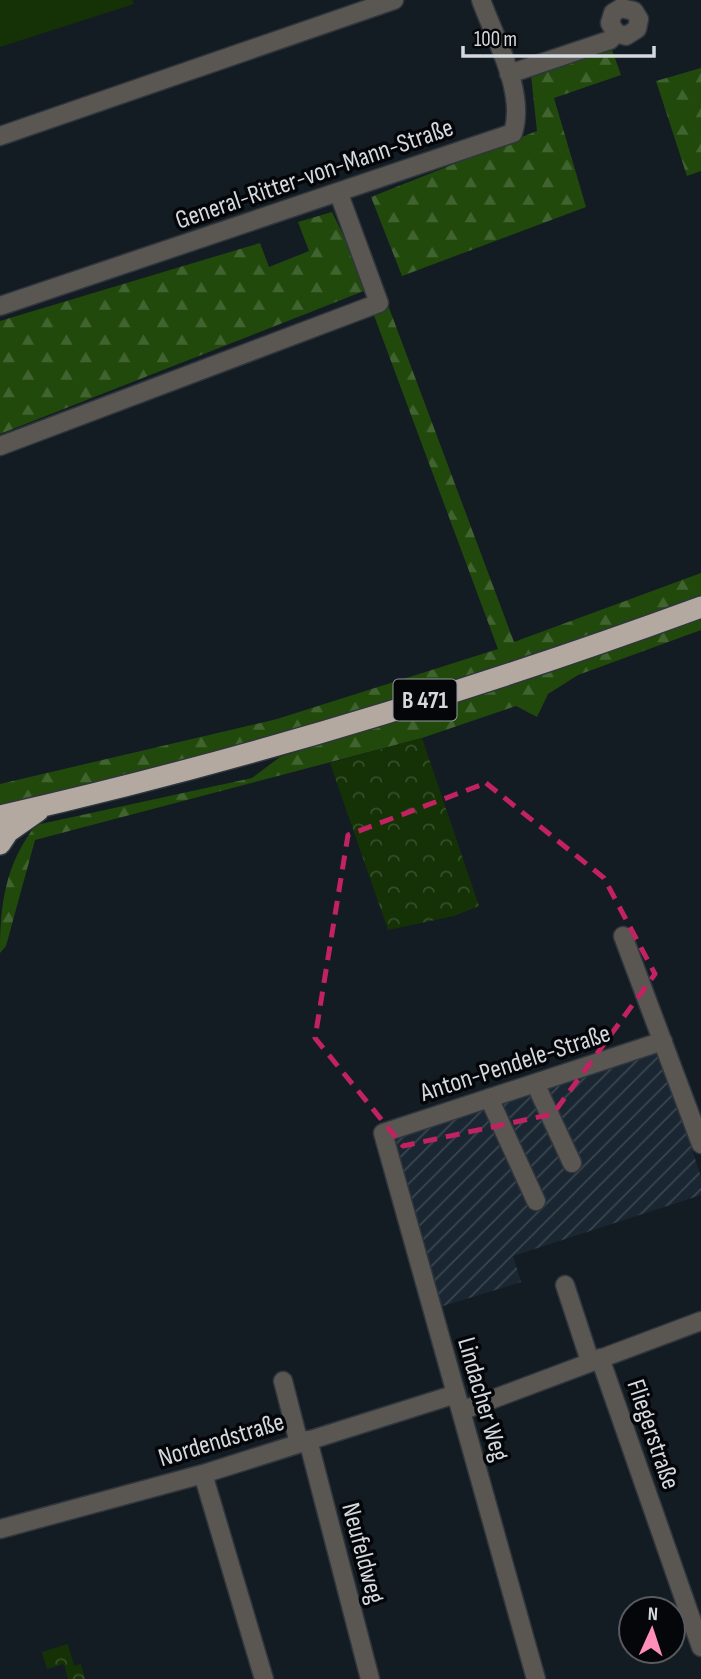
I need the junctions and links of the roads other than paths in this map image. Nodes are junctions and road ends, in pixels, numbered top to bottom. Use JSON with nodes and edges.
{"nodes":[{"id":1,"x":394,"y":0,"type":"edge"},
{"id":2,"x":481,"y":0,"type":"edge"},
{"id":3,"x":616,"y":33,"type":"dead end"},
{"id":4,"x":509,"y":74,"type":"junction"},
{"id":5,"x":0,"y":136,"type":"edge"},
{"id":6,"x":339,"y":194,"type":"junction"},
{"id":7,"x":0,"y":306,"type":"edge"},
{"id":8,"x":0,"y":446,"type":"edge"},
{"id":9,"x":701,"y":607,"type":"edge"},
{"id":10,"x":46,"y":805,"type":"junction"},
{"id":11,"x":0,"y":816,"type":"edge"},
{"id":12,"x":0,"y":844,"type":"edge"},
{"id":13,"x":623,"y":936,"type":"dead end"},
{"id":14,"x":663,"y":1041,"type":"junction"},
{"id":15,"x":535,"y":1083,"type":"junction"},
{"id":16,"x":489,"y":1098,"type":"junction"},
{"id":17,"x":383,"y":1133,"type":"joint"},
{"id":18,"x":701,"y":1144,"type":"edge"},
{"id":19,"x":572,"y":1163,"type":"dead end"},
{"id":20,"x":536,"y":1201,"type":"dead end"},
{"id":21,"x":565,"y":1285,"type":"dead end"},
{"id":22,"x":701,"y":1321,"type":"edge"},
{"id":23,"x":595,"y":1360,"type":"junction"},
{"id":24,"x":284,"y":1381,"type":"dead end"},
{"id":25,"x":458,"y":1403,"type":"junction"},
{"id":26,"x":304,"y":1442,"type":"junction"},
{"id":27,"x":203,"y":1474,"type":"junction"},
{"id":28,"x":0,"y":1529,"type":"edge"},
{"id":29,"x":701,"y":1647,"type":"edge"},
{"id":30,"x":264,"y":1679,"type":"edge"},
{"id":31,"x":370,"y":1679,"type":"edge"},
{"id":32,"x":536,"y":1679,"type":"edge"}],
"edges":[{"from":1,"to":5,"type":"street"},
{"from":2,"to":4,"type":"street","name":"General-Ritter-von-Mann-Straße"},
{"from":3,"to":4,"type":"street"},
{"from":4,"to":6,"type":"street","name":"General-Ritter-von-Mann-Straße"},
{"from":6,"to":7,"type":"street","name":"General-Ritter-von-Mann-Straße"},
{"from":6,"to":8,"type":"street"},
{"from":9,"to":10,"type":"highway","number":"B 471"},
{"from":10,"to":11,"type":"highway","number":"B 471"},
{"from":10,"to":12,"type":"highway"},
{"from":13,"to":14,"type":"street"},
{"from":14,"to":15,"type":"street","name":"Anton-Pendele-Straße"},
{"from":14,"to":18,"type":"street"},
{"from":15,"to":16,"type":"street","name":"Anton-Pendele-Straße"},
{"from":15,"to":19,"type":"street"},
{"from":16,"to":17,"type":"street","name":"Anton-Pendele-Straße"},
{"from":16,"to":20,"type":"street"},
{"from":17,"to":25,"type":"street","name":"Lindacher Weg"},
{"from":21,"to":23,"type":"street","name":"Fliegerstraße"},
{"from":22,"to":23,"type":"street","name":"Nordendstraße"},
{"from":23,"to":25,"type":"street","name":"Nordendstraße"},
{"from":23,"to":29,"type":"street","name":"Fliegerstraße"},
{"from":24,"to":26,"type":"street","name":"Neufeldweg"},
{"from":25,"to":26,"type":"street","name":"Nordendstraße"},
{"from":25,"to":32,"type":"street","name":"Lindacher Weg"},
{"from":26,"to":27,"type":"street","name":"Nordendstraße"},
{"from":26,"to":31,"type":"street","name":"Neufeldweg"},
{"from":27,"to":28,"type":"street","name":"Nordendstraße"},
{"from":27,"to":30,"type":"street"}]}
